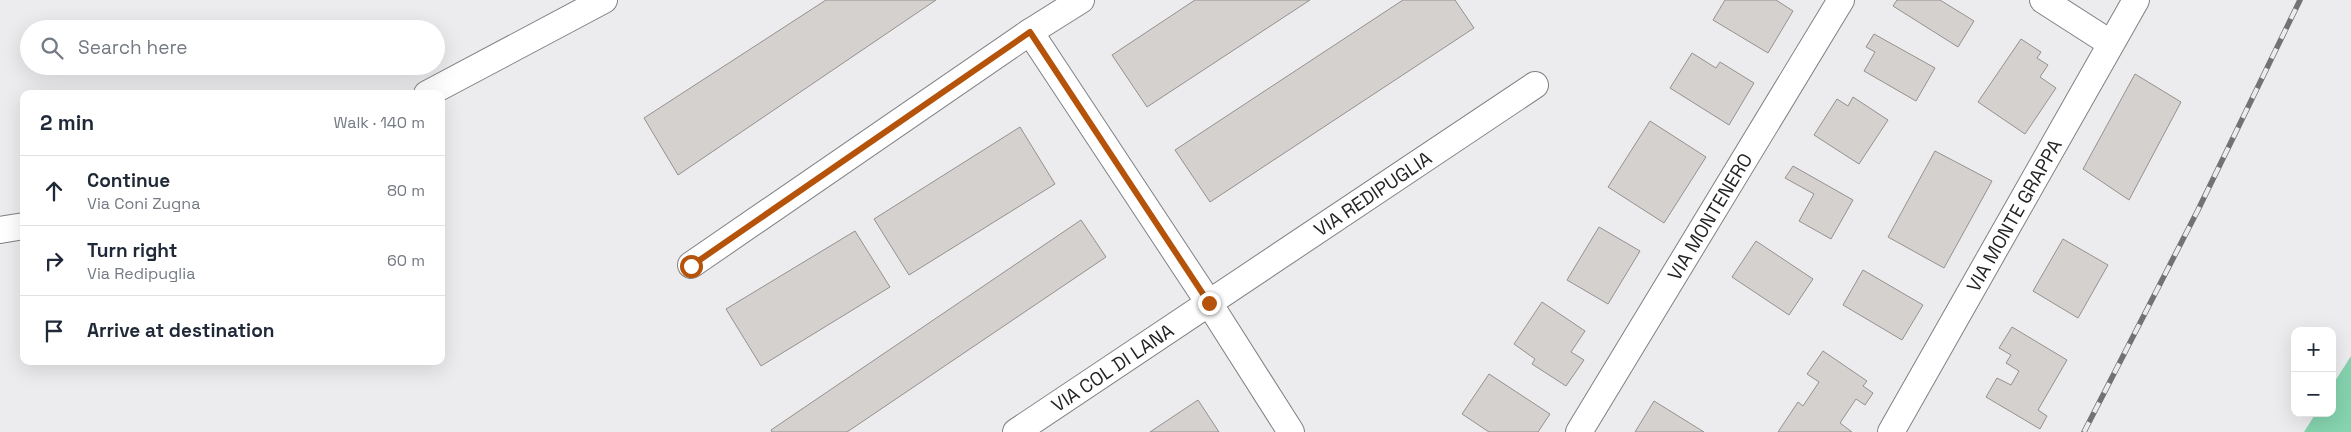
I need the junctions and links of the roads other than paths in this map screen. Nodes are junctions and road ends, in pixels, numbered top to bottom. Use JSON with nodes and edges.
{"nodes":[{"id":1,"x":604,"y":0,"type":"edge"},
{"id":2,"x":1081,"y":0,"type":"edge"},
{"id":3,"x":1841,"y":0,"type":"edge"},
{"id":4,"x":2043,"y":0,"type":"edge"},
{"id":5,"x":2136,"y":0,"type":"edge"},
{"id":6,"x":1030,"y":32,"type":"junction"},
{"id":7,"x":2110,"y":43,"type":"junction"},
{"id":8,"x":1535,"y":85,"type":"dead end"},
{"id":9,"x":435,"y":90,"type":"edge"},
{"id":10,"x":20,"y":227,"type":"edge"},
{"id":11,"x":0,"y":230,"type":"edge"},
{"id":12,"x":691,"y":266,"type":"dead end"},
{"id":13,"x":1209,"y":303,"type":"junction"},
{"id":14,"x":1016,"y":432,"type":"edge"},
{"id":15,"x":1291,"y":432,"type":"edge"},
{"id":16,"x":1579,"y":432,"type":"edge"},
{"id":17,"x":1891,"y":432,"type":"edge"}],
"edges":[{"from":1,"to":9,"type":"street"},
{"from":2,"to":6,"type":"street"},
{"from":3,"to":16,"type":"street","name":"VIA MONTENERO"},
{"from":4,"to":7,"type":"street"},
{"from":5,"to":7,"type":"street","name":"VIA MONTE GRAPPA"},
{"from":6,"to":12,"type":"street"},
{"from":6,"to":13,"type":"street"},
{"from":7,"to":17,"type":"street","name":"VIA MONTE GRAPPA"},
{"from":8,"to":13,"type":"street","name":"VIA REDIPUGLIA"},
{"from":10,"to":11,"type":"street"},
{"from":13,"to":14,"type":"street","name":"VIA COL DI LANA"},
{"from":13,"to":15,"type":"street"}]}
